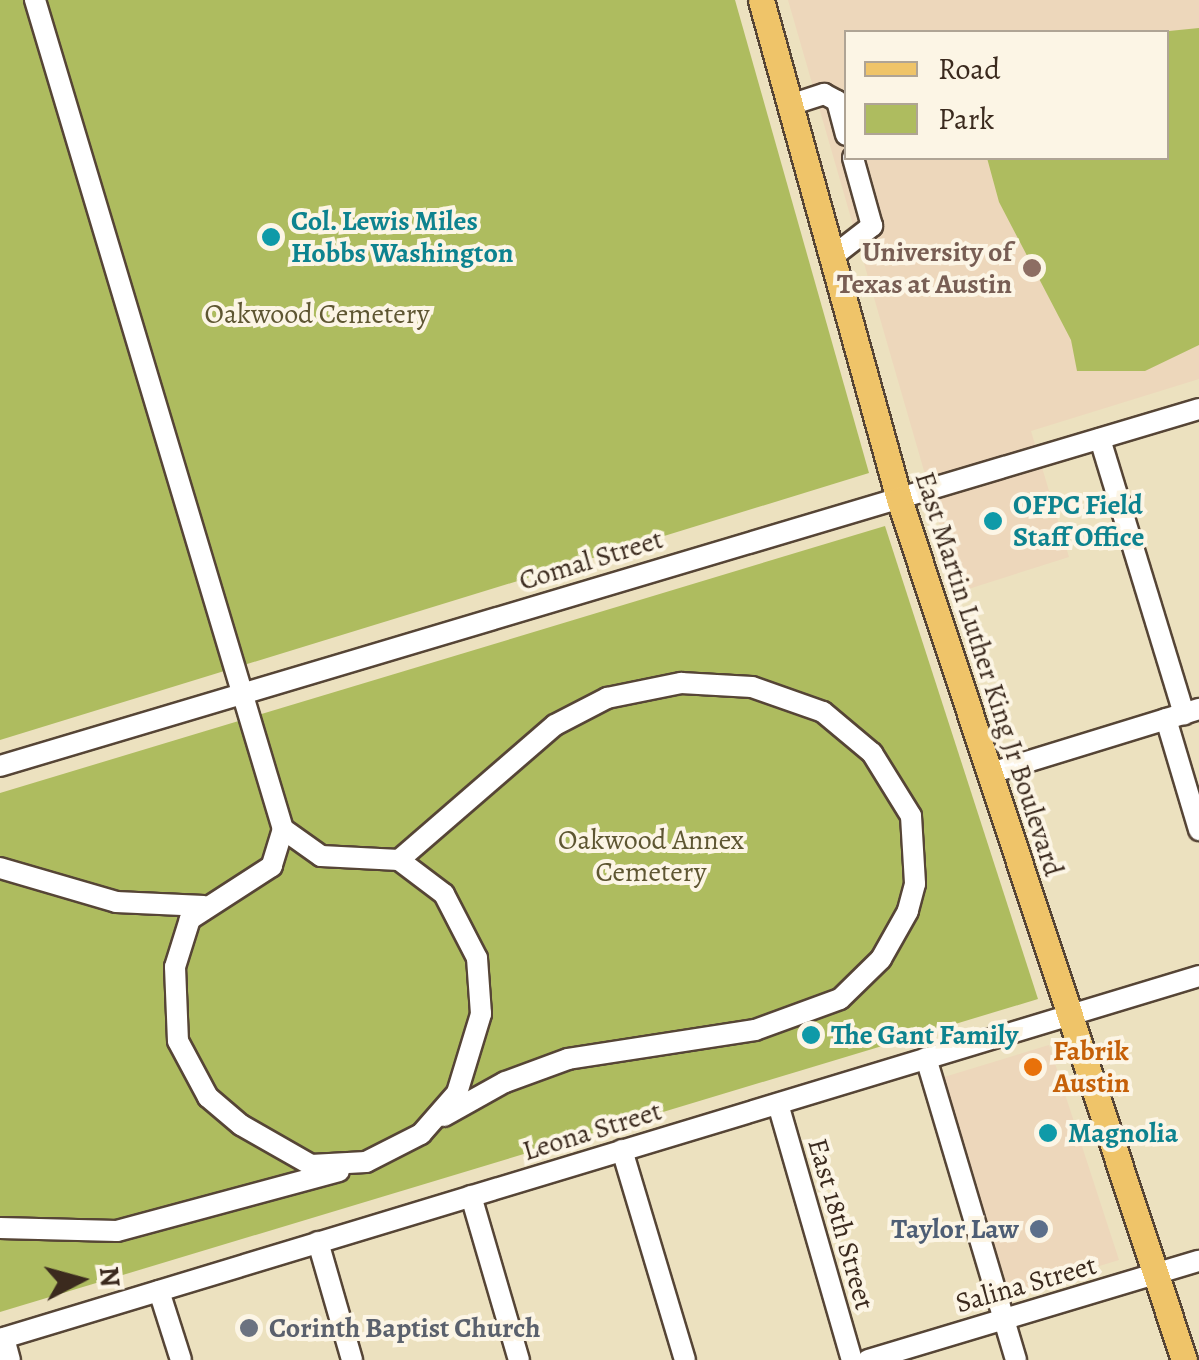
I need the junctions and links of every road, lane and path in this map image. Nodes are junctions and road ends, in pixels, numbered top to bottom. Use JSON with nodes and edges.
{"nodes":[{"id":1,"x":35,"y":0,"type":"edge"},
{"id":2,"x":761,"y":0,"type":"edge"},
{"id":3,"x":790,"y":105,"type":"junction"},
{"id":4,"x":844,"y":127,"type":"edge"},
{"id":5,"x":854,"y":160,"type":"edge"},
{"id":6,"x":832,"y":258,"type":"junction"},
{"id":7,"x":1199,"y":409,"type":"edge"},
{"id":8,"x":1100,"y":439,"type":"junction"},
{"id":9,"x":899,"y":500,"type":"junction"},
{"id":10,"x":243,"y":694,"type":"junction"},
{"id":11,"x":1183,"y":714,"type":"edge"},
{"id":12,"x":0,"y":766,"type":"edge"},
{"id":13,"x":991,"y":773,"type":"junction"},
{"id":14,"x":283,"y":829,"type":"junction"},
{"id":15,"x":1199,"y":830,"type":"edge"},
{"id":16,"x":399,"y":860,"type":"junction"},
{"id":17,"x":0,"y":868,"type":"edge"},
{"id":18,"x":204,"y":906,"type":"junction"},
{"id":19,"x":1199,"y":976,"type":"edge"},
{"id":20,"x":1068,"y":1015,"type":"junction"},
{"id":21,"x":926,"y":1058,"type":"junction"},
{"id":22,"x":778,"y":1104,"type":"junction"},
{"id":23,"x":432,"y":1123,"type":"junction"},
{"id":24,"x":622,"y":1150,"type":"junction"},
{"id":25,"x":366,"y":1162,"type":"junction"},
{"id":26,"x":471,"y":1196,"type":"junction"},
{"id":27,"x":0,"y":1228,"type":"edge"},
{"id":28,"x":318,"y":1242,"type":"junction"},
{"id":29,"x":1199,"y":1261,"type":"edge"},
{"id":30,"x":1156,"y":1274,"type":"junction"},
{"id":31,"x":160,"y":1290,"type":"junction"},
{"id":32,"x":1004,"y":1319,"type":"junction"},
{"id":33,"x":2,"y":1339,"type":"edge"},
{"id":34,"x":10,"y":1360,"type":"edge"},
{"id":35,"x":181,"y":1360,"type":"edge"},
{"id":36,"x":352,"y":1360,"type":"edge"},
{"id":37,"x":520,"y":1360,"type":"edge"},
{"id":38,"x":685,"y":1360,"type":"edge"},
{"id":39,"x":852,"y":1360,"type":"edge"},
{"id":40,"x":868,"y":1360,"type":"edge"},
{"id":41,"x":1016,"y":1360,"type":"edge"},
{"id":42,"x":1184,"y":1360,"type":"edge"}],
"edges":[{"from":1,"to":10,"type":"street"},
{"from":2,"to":3,"type":"main road","name":"East Martin Luther King Jr Boulevard"},
{"from":3,"to":4,"type":"street"},
{"from":3,"to":6,"type":"main road","name":"East Martin Luther King Jr Boulevard"},
{"from":5,"to":6,"type":"street"},
{"from":6,"to":9,"type":"main road","name":"East Martin Luther King Jr Boulevard"},
{"from":7,"to":8,"type":"street","name":"Comal Street"},
{"from":8,"to":9,"type":"street","name":"Comal Street"},
{"from":8,"to":11,"type":"street"},
{"from":9,"to":10,"type":"street","name":"Comal Street"},
{"from":9,"to":13,"type":"main road","name":"East Martin Luther King Jr Boulevard"},
{"from":10,"to":12,"type":"street","name":"Comal Street"},
{"from":10,"to":14,"type":"street"},
{"from":11,"to":13,"type":"street"},
{"from":11,"to":15,"type":"street"},
{"from":13,"to":20,"type":"main road","name":"East Martin Luther King Jr Boulevard"},
{"from":14,"to":16,"type":"street"},
{"from":14,"to":18,"type":"street"},
{"from":16,"to":23,"type":"street"},
{"from":16,"to":23,"type":"street"},
{"from":17,"to":18,"type":"street"},
{"from":18,"to":25,"type":"street"},
{"from":19,"to":20,"type":"street","name":"Leona Street"},
{"from":20,"to":21,"type":"street","name":"Leona Street"},
{"from":20,"to":30,"type":"main road","name":"East Martin Luther King Jr Boulevard"},
{"from":21,"to":22,"type":"street","name":"Leona Street"},
{"from":21,"to":32,"type":"street"},
{"from":22,"to":24,"type":"street","name":"Leona Street"},
{"from":22,"to":39,"type":"street","name":"East 18th Street"},
{"from":23,"to":25,"type":"street"},
{"from":24,"to":26,"type":"street","name":"Leona Street"},
{"from":24,"to":38,"type":"street"},
{"from":25,"to":27,"type":"street"},
{"from":26,"to":28,"type":"street","name":"Leona Street"},
{"from":26,"to":37,"type":"street"},
{"from":28,"to":31,"type":"street","name":"Leona Street"},
{"from":28,"to":36,"type":"street"},
{"from":29,"to":30,"type":"street","name":"Salina Street"},
{"from":30,"to":32,"type":"street","name":"Salina Street"},
{"from":30,"to":42,"type":"main road","name":"East Martin Luther King Jr Boulevard"},
{"from":31,"to":33,"type":"street","name":"Leona Street"},
{"from":31,"to":35,"type":"street"},
{"from":32,"to":40,"type":"street","name":"Salina Street"},
{"from":32,"to":41,"type":"street"},
{"from":33,"to":34,"type":"street"}]}
